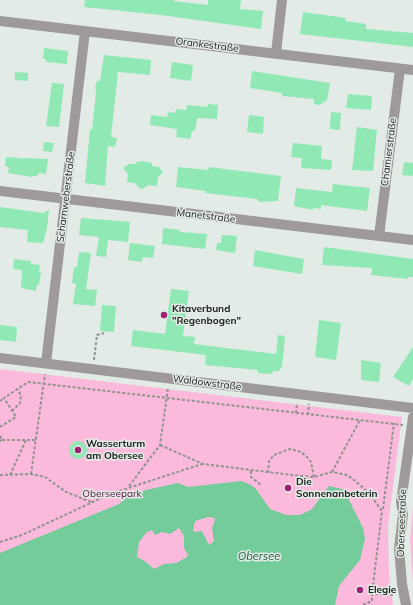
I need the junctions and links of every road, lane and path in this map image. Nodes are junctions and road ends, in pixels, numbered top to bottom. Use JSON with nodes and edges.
{"nodes":[{"id":1,"x":282,"y":0,"type":"edge"},
{"id":2,"x":0,"y":21,"type":"edge"},
{"id":3,"x":85,"y":31,"type":"junction"},
{"id":4,"x":276,"y":53,"type":"junction"},
{"id":5,"x":400,"y":69,"type":"junction"},
{"id":6,"x":413,"y":70,"type":"edge"},
{"id":7,"x":0,"y":191,"type":"edge"},
{"id":8,"x":66,"y":199,"type":"junction"},
{"id":9,"x":379,"y":236,"type":"junction"},
{"id":10,"x":413,"y":240,"type":"edge"},
{"id":11,"x":104,"y":332,"type":"dead end"},
{"id":12,"x":0,"y":358,"type":"edge"},
{"id":13,"x":94,"y":360,"type":"dead end"},
{"id":14,"x":46,"y":368,"type":"junction"},
{"id":15,"x":44,"y":383,"type":"junction"},
{"id":16,"x":18,"y":389,"type":"junction"},
{"id":17,"x":168,"y":390,"type":"dead end"},
{"id":18,"x":4,"y":398,"type":"junction"},
{"id":19,"x":167,"y":398,"type":"junction"},
{"id":20,"x":0,"y":401,"type":"edge"},
{"id":21,"x":297,"y":403,"type":"dead end"},
{"id":22,"x":309,"y":404,"type":"dead end"},
{"id":23,"x":413,"y":408,"type":"edge"},
{"id":24,"x":12,"y":411,"type":"junction"},
{"id":25,"x":296,"y":413,"type":"junction"},
{"id":26,"x":308,"y":415,"type":"junction"},
{"id":27,"x":413,"y":417,"type":"edge"},
{"id":28,"x":360,"y":420,"type":"junction"},
{"id":29,"x":394,"y":423,"type":"junction"},
{"id":30,"x":403,"y":425,"type":"dead end"},
{"id":31,"x":0,"y":427,"type":"edge"},
{"id":32,"x":0,"y":436,"type":"edge"},
{"id":33,"x":26,"y":440,"type":"junction"},
{"id":34,"x":36,"y":440,"type":"junction"},
{"id":35,"x":1,"y":441,"type":"edge"},
{"id":36,"x":160,"y":445,"type":"junction"},
{"id":37,"x":203,"y":464,"type":"junction"},
{"id":38,"x":251,"y":471,"type":"junction"},
{"id":39,"x":332,"y":472,"type":"junction"},
{"id":40,"x":268,"y":473,"type":"junction"},
{"id":41,"x":31,"y":474,"type":"junction"},
{"id":42,"x":0,"y":475,"type":"edge"},
{"id":43,"x":10,"y":475,"type":"junction"},
{"id":44,"x":314,"y":476,"type":"junction"},
{"id":45,"x":261,"y":485,"type":"dead end"},
{"id":46,"x":128,"y":487,"type":"junction"},
{"id":47,"x":91,"y":502,"type":"junction"},
{"id":48,"x":382,"y":511,"type":"junction"},
{"id":49,"x":0,"y":542,"type":"edge"},
{"id":50,"x":372,"y":594,"type":"junction"},
{"id":51,"x":395,"y":595,"type":"dead end"},
{"id":52,"x":363,"y":605,"type":"edge"},
{"id":53,"x":406,"y":605,"type":"edge"}],
"edges":[{"from":1,"to":4,"type":"street"},
{"from":2,"to":3,"type":"street","name":"Orankestraße"},
{"from":3,"to":4,"type":"street","name":"Orankestraße"},
{"from":3,"to":8,"type":"street","name":"Scharnweberstraße"},
{"from":4,"to":5,"type":"street","name":"Orankestraße"},
{"from":5,"to":6,"type":"street","name":"Orankestraße"},
{"from":5,"to":9,"type":"street","name":"Chamierstraße"},
{"from":7,"to":8,"type":"street","name":"Manetstraße"},
{"from":8,"to":9,"type":"street","name":"Manetstraße"},
{"from":8,"to":14,"type":"street","name":"Scharnweberstraße"},
{"from":9,"to":10,"type":"street","name":"Manetstraße"},
{"from":11,"to":13,"type":"path"},
{"from":12,"to":14,"type":"street","name":"Waldowstraße"},
{"from":14,"to":15,"type":"path"},
{"from":14,"to":23,"type":"street","name":"Waldowstraße"},
{"from":15,"to":16,"type":"path"},
{"from":15,"to":19,"type":"path"},
{"from":15,"to":34,"type":"path"},
{"from":16,"to":18,"type":"path"},
{"from":16,"to":24,"type":"path"},
{"from":17,"to":19,"type":"path"},
{"from":18,"to":20,"type":"path"},
{"from":18,"to":24,"type":"path"},
{"from":19,"to":25,"type":"path"},
{"from":19,"to":36,"type":"path"},
{"from":21,"to":25,"type":"path"},
{"from":22,"to":26,"type":"path"},
{"from":24,"to":31,"type":"path"},
{"from":25,"to":26,"type":"path"},
{"from":26,"to":28,"type":"path"},
{"from":27,"to":53,"type":"street","name":"Oberseestraße"},
{"from":28,"to":29,"type":"path"},
{"from":28,"to":39,"type":"path"},
{"from":29,"to":30,"type":"path"},
{"from":29,"to":48,"type":"path"},
{"from":32,"to":35,"type":"path"},
{"from":33,"to":34,"type":"path"},
{"from":33,"to":35,"type":"path"},
{"from":33,"to":43,"type":"path"},
{"from":34,"to":41,"type":"path"},
{"from":36,"to":37,"type":"path"},
{"from":36,"to":46,"type":"path"},
{"from":37,"to":38,"type":"path"},
{"from":37,"to":46,"type":"path"},
{"from":38,"to":40,"type":"path"},
{"from":38,"to":45,"type":"path"},
{"from":39,"to":44,"type":"path"},
{"from":39,"to":48,"type":"path"},
{"from":40,"to":44,"type":"path"},
{"from":40,"to":44,"type":"path"},
{"from":41,"to":43,"type":"path"},
{"from":41,"to":47,"type":"path"},
{"from":42,"to":43,"type":"path"},
{"from":46,"to":47,"type":"path"},
{"from":47,"to":49,"type":"path"},
{"from":48,"to":50,"type":"path"},
{"from":50,"to":51,"type":"path"},
{"from":50,"to":52,"type":"path"}]}
